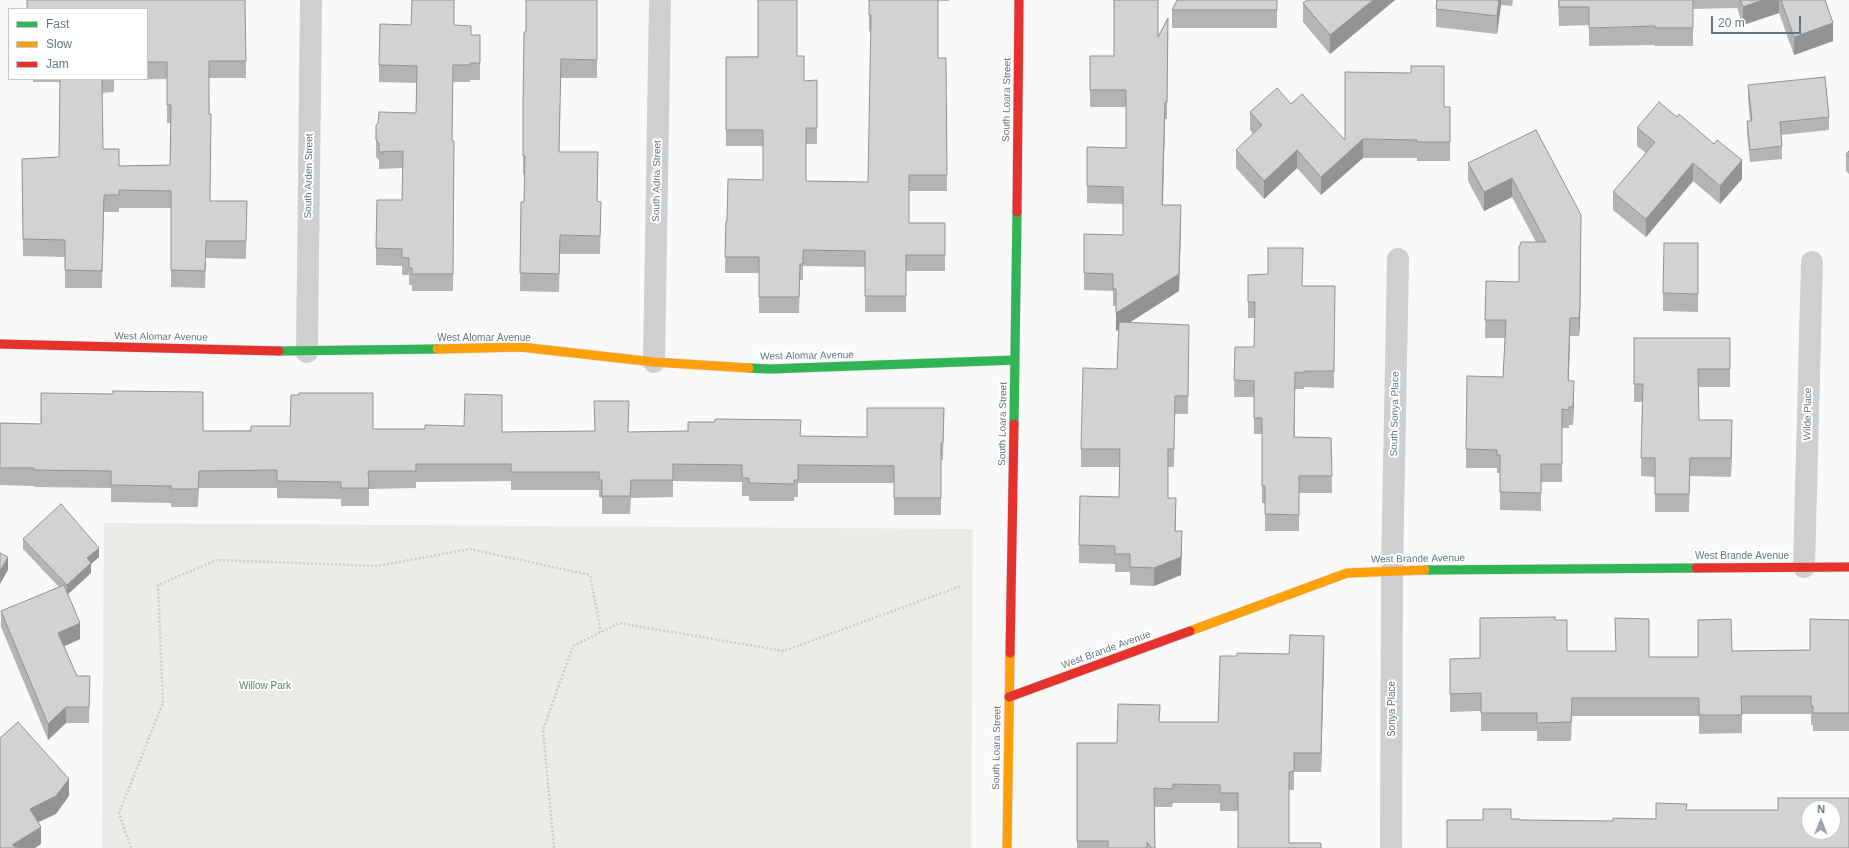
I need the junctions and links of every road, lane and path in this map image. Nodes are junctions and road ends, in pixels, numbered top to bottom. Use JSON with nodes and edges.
{"nodes":[{"id":1,"x":311,"y":0,"type":"edge"},
{"id":2,"x":660,"y":0,"type":"edge"},
{"id":3,"x":1019,"y":0,"type":"edge"},
{"id":4,"x":1398,"y":259,"type":"dead end"},
{"id":5,"x":1812,"y":262,"type":"dead end"},
{"id":6,"x":0,"y":344,"type":"edge"},
{"id":7,"x":307,"y":352,"type":"junction"},
{"id":8,"x":1015,"y":360,"type":"junction"},
{"id":9,"x":654,"y":362,"type":"junction"},
{"id":10,"x":1804,"y":566,"type":"junction"},
{"id":11,"x":1849,"y":567,"type":"edge"},
{"id":12,"x":1392,"y":570,"type":"junction"},
{"id":13,"x":961,"y":586,"type":"dead end"},
{"id":14,"x":602,"y":632,"type":"junction"},
{"id":15,"x":1009,"y":697,"type":"junction"},
{"id":16,"x":131,"y":848,"type":"edge"},
{"id":17,"x":554,"y":848,"type":"edge"},
{"id":18,"x":1007,"y":848,"type":"edge"},
{"id":19,"x":1391,"y":848,"type":"edge"}],
"edges":[{"from":1,"to":7,"type":"street","name":"South Arden Street"},
{"from":2,"to":9,"type":"street","name":"South Adria Street"},
{"from":3,"to":8,"type":"street","name":"South Loara Street"},
{"from":4,"to":12,"type":"street","name":"South Sonya Place"},
{"from":5,"to":10,"type":"street","name":"Wilde Place"},
{"from":6,"to":7,"type":"street","name":"West Alomar Avenue"},
{"from":7,"to":9,"type":"street","name":"West Alomar Avenue"},
{"from":8,"to":9,"type":"street","name":"West Alomar Avenue"},
{"from":8,"to":15,"type":"street","name":"South Loara Street"},
{"from":10,"to":11,"type":"street","name":"West Brande Avenue"},
{"from":10,"to":12,"type":"street","name":"West Brande Avenue"},
{"from":12,"to":15,"type":"street","name":"West Brande Avenue"},
{"from":12,"to":19,"type":"street","name":"Sonya Place"},
{"from":13,"to":14,"type":"path"},
{"from":14,"to":16,"type":"path"},
{"from":14,"to":17,"type":"path"},
{"from":15,"to":18,"type":"street","name":"South Loara Street"}]}
